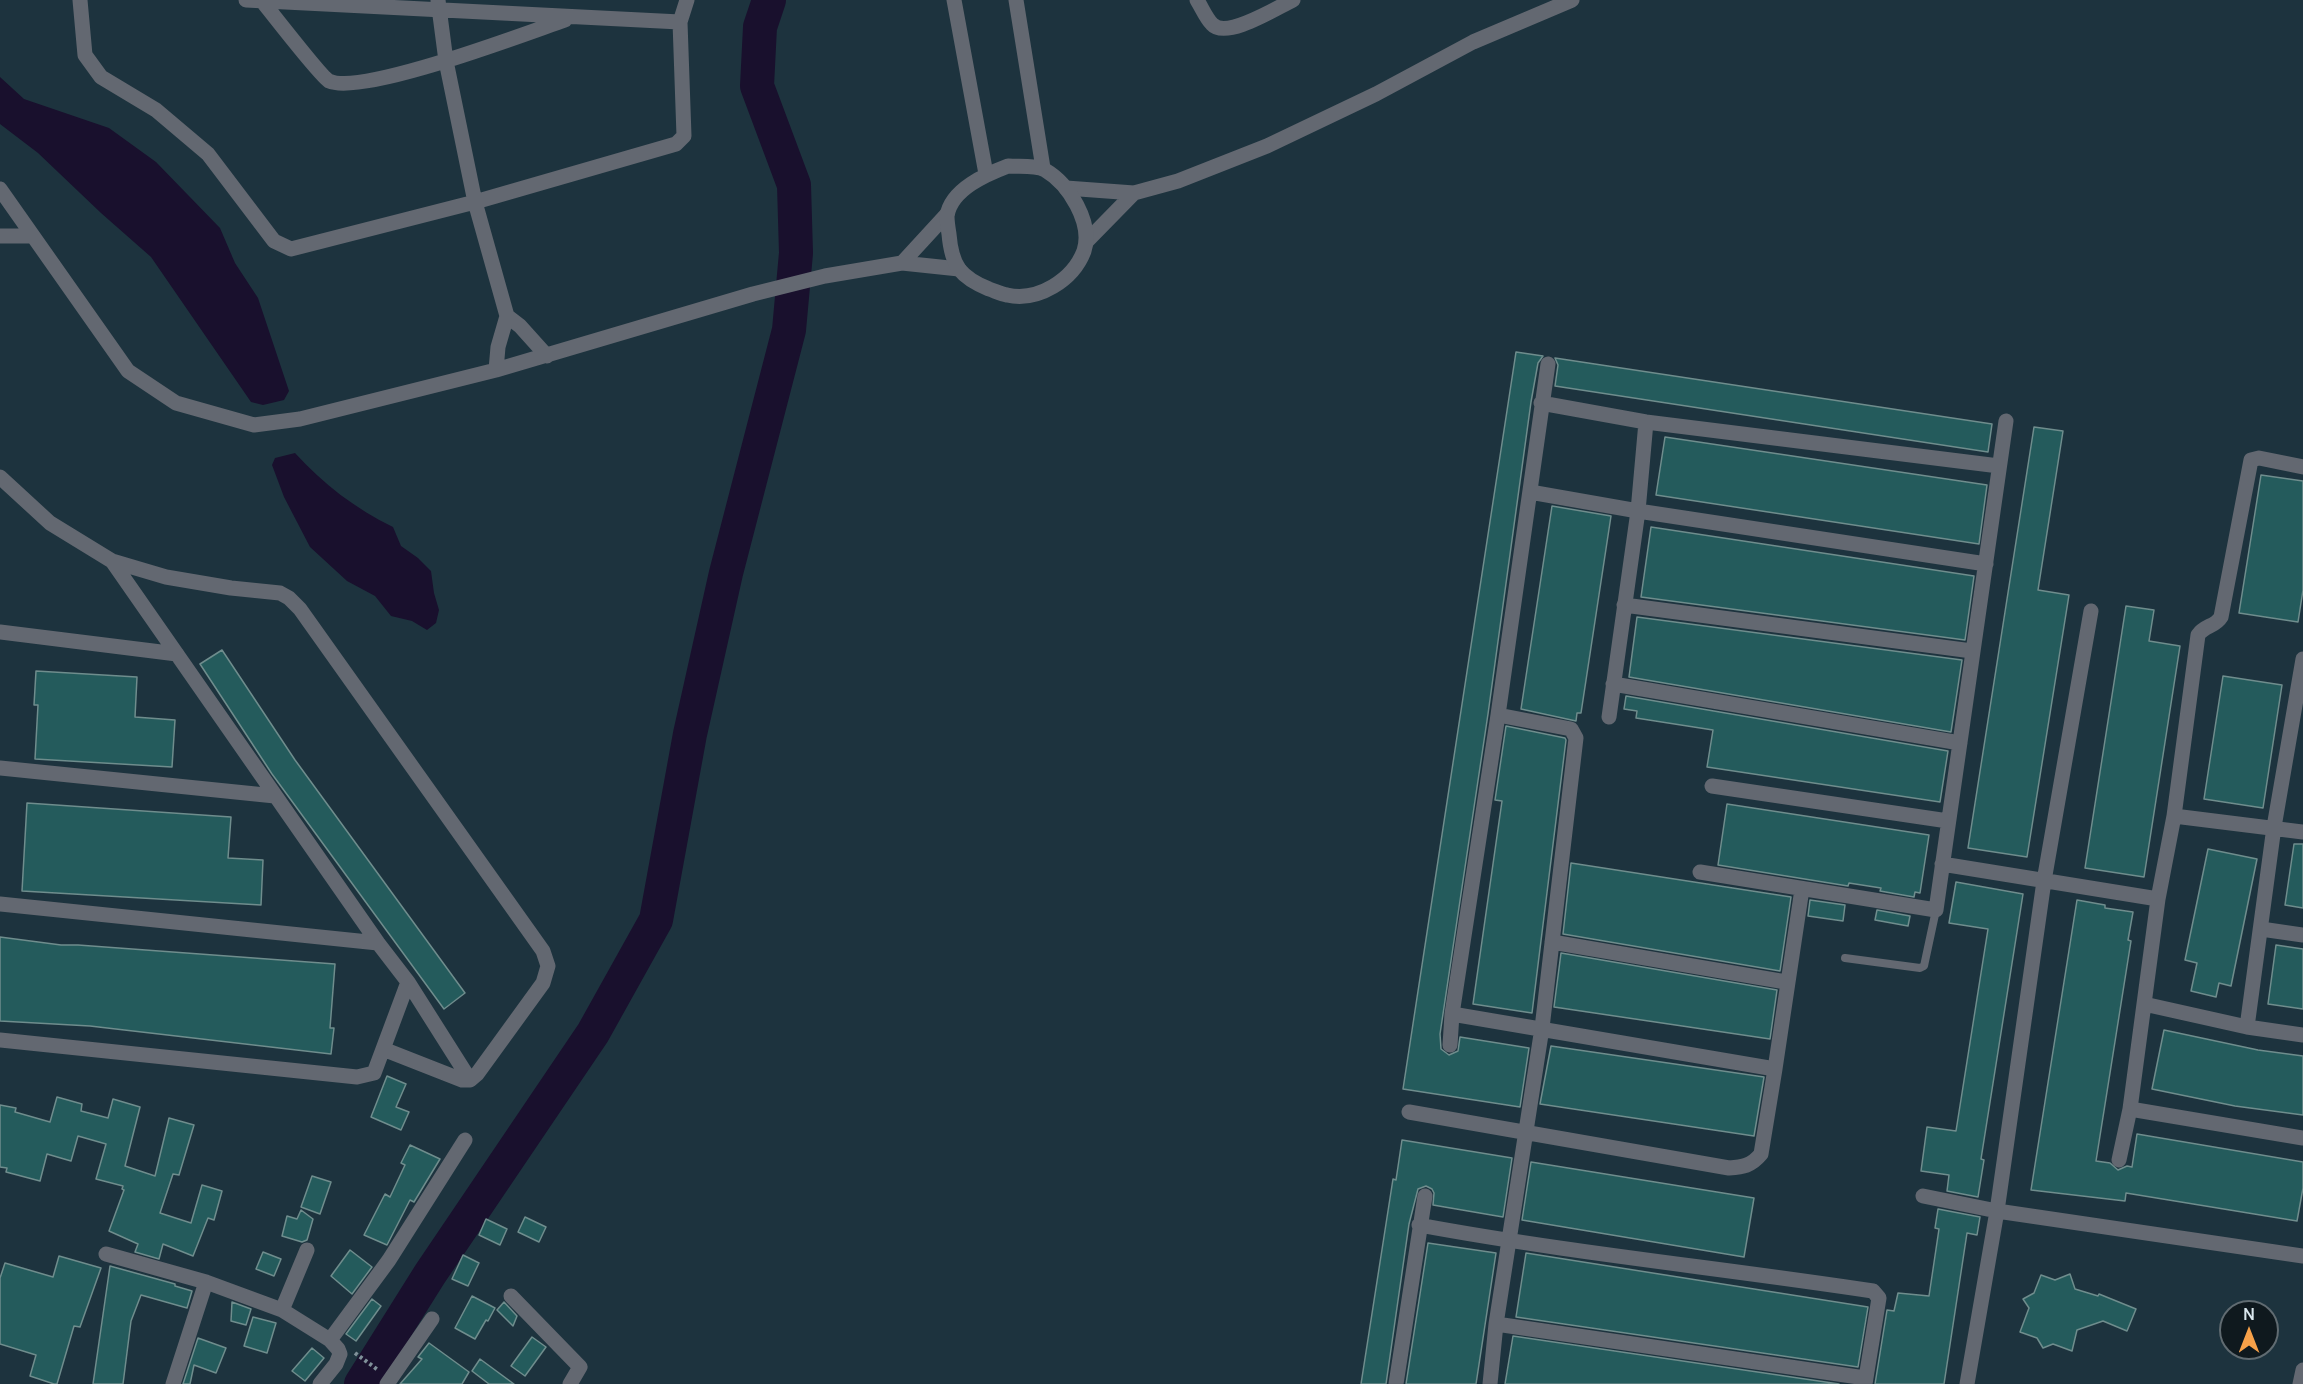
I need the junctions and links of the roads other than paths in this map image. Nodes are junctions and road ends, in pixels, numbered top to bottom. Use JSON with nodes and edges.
{"nodes":[{"id":1,"x":80,"y":0,"type":"edge"},
{"id":2,"x":246,"y":0,"type":"edge"},
{"id":3,"x":687,"y":0,"type":"edge"},
{"id":4,"x":954,"y":0,"type":"edge"},
{"id":5,"x":1016,"y":0,"type":"edge"},
{"id":6,"x":1197,"y":0,"type":"edge"},
{"id":7,"x":1293,"y":0,"type":"edge"},
{"id":8,"x":1572,"y":0,"type":"edge"},
{"id":9,"x":262,"y":1,"type":"edge"},
{"id":10,"x":438,"y":5,"type":"edge"},
{"id":11,"x":573,"y":17,"type":"junction"},
{"id":12,"x":680,"y":22,"type":"junction"},
{"id":13,"x":446,"y":61,"type":"junction"},
{"id":14,"x":1043,"y":168,"type":"junction"},
{"id":15,"x":986,"y":174,"type":"junction"},
{"id":16,"x":1066,"y":188,"type":"junction"},
{"id":17,"x":0,"y":189,"type":"edge"},
{"id":18,"x":1134,"y":194,"type":"junction"},
{"id":19,"x":476,"y":202,"type":"junction"},
{"id":20,"x":947,"y":214,"type":"junction"},
{"id":21,"x":0,"y":236,"type":"edge"},
{"id":22,"x":33,"y":236,"type":"junction"},
{"id":23,"x":1087,"y":241,"type":"junction"},
{"id":24,"x":902,"y":263,"type":"junction"},
{"id":25,"x":959,"y":269,"type":"junction"},
{"id":26,"x":507,"y":315,"type":"junction"},
{"id":27,"x":547,"y":356,"type":"junction"},
{"id":28,"x":1548,"y":364,"type":"dead end"},
{"id":29,"x":496,"y":370,"type":"junction"},
{"id":30,"x":1541,"y":403,"type":"junction"},
{"id":31,"x":2006,"y":421,"type":"dead end"},
{"id":32,"x":1646,"y":422,"type":"junction"},
{"id":33,"x":1999,"y":466,"type":"junction"},
{"id":34,"x":2303,"y":467,"type":"edge"},
{"id":35,"x":0,"y":477,"type":"edge"},
{"id":36,"x":1530,"y":492,"type":"junction"},
{"id":37,"x":1638,"y":511,"type":"junction"},
{"id":38,"x":112,"y":561,"type":"junction"},
{"id":39,"x":1986,"y":564,"type":"junction"},
{"id":40,"x":1624,"y":605,"type":"junction"},
{"id":41,"x":2091,"y":611,"type":"dead end"},
{"id":42,"x":0,"y":632,"type":"edge"},
{"id":43,"x":1972,"y":651,"type":"junction"},
{"id":44,"x":177,"y":654,"type":"junction"},
{"id":45,"x":2303,"y":659,"type":"edge"},
{"id":46,"x":1613,"y":684,"type":"junction"},
{"id":47,"x":1498,"y":715,"type":"junction"},
{"id":48,"x":1609,"y":717,"type":"dead end"},
{"id":49,"x":2297,"y":729,"type":"edge"},
{"id":50,"x":1960,"y":743,"type":"junction"},
{"id":51,"x":0,"y":768,"type":"edge"},
{"id":52,"x":1712,"y":786,"type":"dead end"},
{"id":53,"x":275,"y":796,"type":"junction"},
{"id":54,"x":2174,"y":816,"type":"junction"},
{"id":55,"x":1948,"y":821,"type":"junction"},
{"id":56,"x":2274,"y":827,"type":"junction"},
{"id":57,"x":2303,"y":832,"type":"edge"},
{"id":58,"x":1942,"y":864,"type":"junction"},
{"id":59,"x":1700,"y":872,"type":"dead end"},
{"id":60,"x":2044,"y":881,"type":"junction"},
{"id":61,"x":1802,"y":889,"type":"junction"},
{"id":62,"x":2158,"y":899,"type":"junction"},
{"id":63,"x":0,"y":904,"type":"edge"},
{"id":64,"x":1936,"y":910,"type":"junction"},
{"id":65,"x":2261,"y":929,"type":"junction"},
{"id":66,"x":2303,"y":935,"type":"edge"},
{"id":67,"x":1552,"y":942,"type":"junction"},
{"id":68,"x":378,"y":943,"type":"junction"},
{"id":69,"x":1845,"y":958,"type":"dead end"},
{"id":70,"x":408,"y":982,"type":"junction"},
{"id":71,"x":1786,"y":982,"type":"junction"},
{"id":72,"x":2144,"y":1004,"type":"junction"},
{"id":73,"x":1452,"y":1014,"type":"junction"},
{"id":74,"x":2247,"y":1027,"type":"junction"},
{"id":75,"x":1542,"y":1028,"type":"junction"},
{"id":76,"x":2303,"y":1035,"type":"edge"},
{"id":77,"x":0,"y":1040,"type":"edge"},
{"id":78,"x":1450,"y":1045,"type":"dead end"},
{"id":79,"x":383,"y":1049,"type":"junction"},
{"id":80,"x":1774,"y":1069,"type":"junction"},
{"id":81,"x":471,"y":1080,"type":"junction"},
{"id":82,"x":2130,"y":1109,"type":"junction"},
{"id":83,"x":1409,"y":1112,"type":"dead end"},
{"id":84,"x":1525,"y":1134,"type":"junction"},
{"id":85,"x":2303,"y":1138,"type":"edge"},
{"id":86,"x":465,"y":1140,"type":"dead end"},
{"id":87,"x":2119,"y":1160,"type":"dead end"},
{"id":88,"x":1425,"y":1196,"type":"dead end"},
{"id":89,"x":1923,"y":1196,"type":"dead end"},
{"id":90,"x":1997,"y":1211,"type":"junction"},
{"id":91,"x":1419,"y":1226,"type":"junction"},
{"id":92,"x":1509,"y":1242,"type":"junction"},
{"id":93,"x":307,"y":1250,"type":"dead end"},
{"id":94,"x":106,"y":1254,"type":"dead end"},
{"id":95,"x":2303,"y":1256,"type":"edge"},
{"id":96,"x":206,"y":1282,"type":"junction"},
{"id":97,"x":511,"y":1296,"type":"dead end"},
{"id":98,"x":282,"y":1310,"type":"junction"},
{"id":99,"x":432,"y":1319,"type":"dead end"},
{"id":100,"x":1496,"y":1324,"type":"junction"},
{"id":101,"x":330,"y":1340,"type":"junction"},
{"id":102,"x":2303,"y":1371,"type":"edge"},
{"id":103,"x":384,"y":1378,"type":"edge"},
{"id":104,"x":1865,"y":1381,"type":"edge"},
{"id":105,"x":172,"y":1384,"type":"edge"},
{"id":106,"x":320,"y":1384,"type":"edge"},
{"id":107,"x":570,"y":1384,"type":"edge"},
{"id":108,"x":1396,"y":1384,"type":"edge"},
{"id":109,"x":1490,"y":1384,"type":"edge"},
{"id":110,"x":1967,"y":1384,"type":"edge"},
{"id":111,"x":2300,"y":1384,"type":"edge"}],
"edges":[{"from":1,"to":19,"type":"street"},
{"from":2,"to":9,"type":"street"},
{"from":3,"to":12,"type":"street"},
{"from":4,"to":15,"type":"street"},
{"from":5,"to":14,"type":"street"},
{"from":6,"to":7,"type":"street"},
{"from":8,"to":18,"type":"street"},
{"from":9,"to":10,"type":"street"},
{"from":9,"to":13,"type":"street"},
{"from":10,"to":11,"type":"street"},
{"from":10,"to":13,"type":"street"},
{"from":11,"to":12,"type":"street"},
{"from":11,"to":13,"type":"street"},
{"from":12,"to":19,"type":"street"},
{"from":13,"to":19,"type":"street"},
{"from":14,"to":15,"type":"street"},
{"from":14,"to":16,"type":"street"},
{"from":15,"to":20,"type":"street"},
{"from":16,"to":18,"type":"street"},
{"from":16,"to":23,"type":"street"},
{"from":17,"to":22,"type":"street"},
{"from":18,"to":23,"type":"street"},
{"from":19,"to":26,"type":"street"},
{"from":20,"to":24,"type":"street"},
{"from":20,"to":25,"type":"street"},
{"from":21,"to":22,"type":"street"},
{"from":22,"to":29,"type":"street"},
{"from":23,"to":25,"type":"street"},
{"from":24,"to":25,"type":"street"},
{"from":24,"to":27,"type":"street"},
{"from":26,"to":27,"type":"street"},
{"from":26,"to":29,"type":"street"},
{"from":27,"to":29,"type":"street"},
{"from":28,"to":30,"type":"street"},
{"from":30,"to":32,"type":"street"},
{"from":30,"to":36,"type":"street"},
{"from":31,"to":33,"type":"street"},
{"from":32,"to":33,"type":"street"},
{"from":32,"to":37,"type":"street"},
{"from":33,"to":39,"type":"street"},
{"from":34,"to":54,"type":"street"},
{"from":35,"to":38,"type":"street"},
{"from":36,"to":37,"type":"street"},
{"from":36,"to":47,"type":"street"},
{"from":37,"to":39,"type":"street"},
{"from":37,"to":40,"type":"street"},
{"from":38,"to":44,"type":"street"},
{"from":38,"to":81,"type":"street"},
{"from":39,"to":43,"type":"street"},
{"from":40,"to":43,"type":"street"},
{"from":40,"to":46,"type":"street"},
{"from":41,"to":60,"type":"street"},
{"from":42,"to":44,"type":"street"},
{"from":43,"to":50,"type":"street"},
{"from":44,"to":53,"type":"street"},
{"from":45,"to":49,"type":"street"},
{"from":46,"to":48,"type":"street"},
{"from":46,"to":50,"type":"street"},
{"from":47,"to":67,"type":"street"},
{"from":47,"to":73,"type":"street"},
{"from":49,"to":56,"type":"street"},
{"from":50,"to":55,"type":"street"},
{"from":51,"to":53,"type":"street"},
{"from":52,"to":55,"type":"street"},
{"from":53,"to":68,"type":"street"},
{"from":54,"to":56,"type":"street"},
{"from":54,"to":62,"type":"street"},
{"from":55,"to":58,"type":"street"},
{"from":56,"to":57,"type":"street"},
{"from":56,"to":65,"type":"street"},
{"from":58,"to":60,"type":"street"},
{"from":58,"to":64,"type":"street"},
{"from":59,"to":61,"type":"street"},
{"from":60,"to":62,"type":"street"},
{"from":60,"to":90,"type":"street"},
{"from":61,"to":64,"type":"street"},
{"from":61,"to":71,"type":"street"},
{"from":62,"to":72,"type":"street"},
{"from":63,"to":68,"type":"street"},
{"from":64,"to":69,"type":"lane"},
{"from":65,"to":66,"type":"street"},
{"from":65,"to":74,"type":"street"},
{"from":67,"to":71,"type":"street"},
{"from":67,"to":75,"type":"street"},
{"from":68,"to":70,"type":"street"},
{"from":70,"to":79,"type":"street"},
{"from":70,"to":81,"type":"street"},
{"from":71,"to":80,"type":"street"},
{"from":72,"to":74,"type":"street"},
{"from":72,"to":82,"type":"street"},
{"from":73,"to":75,"type":"street"},
{"from":73,"to":78,"type":"street"},
{"from":74,"to":76,"type":"street"},
{"from":75,"to":80,"type":"street"},
{"from":75,"to":84,"type":"street"},
{"from":77,"to":79,"type":"street"},
{"from":79,"to":81,"type":"street"},
{"from":80,"to":84,"type":"street"},
{"from":82,"to":85,"type":"street"},
{"from":82,"to":87,"type":"street"},
{"from":83,"to":84,"type":"street"},
{"from":84,"to":92,"type":"street"},
{"from":86,"to":101,"type":"street"},
{"from":88,"to":91,"type":"street"},
{"from":89,"to":90,"type":"street"},
{"from":90,"to":95,"type":"street"},
{"from":90,"to":110,"type":"street"},
{"from":91,"to":92,"type":"street"},
{"from":91,"to":108,"type":"street"},
{"from":92,"to":100,"type":"street"},
{"from":92,"to":104,"type":"street"},
{"from":93,"to":98,"type":"street"},
{"from":94,"to":96,"type":"street"},
{"from":96,"to":98,"type":"street"},
{"from":96,"to":105,"type":"street"},
{"from":97,"to":107,"type":"street"},
{"from":98,"to":101,"type":"street"},
{"from":99,"to":103,"type":"street"},
{"from":100,"to":104,"type":"street"},
{"from":100,"to":109,"type":"street"},
{"from":101,"to":106,"type":"street"},
{"from":102,"to":111,"type":"street"}]}
